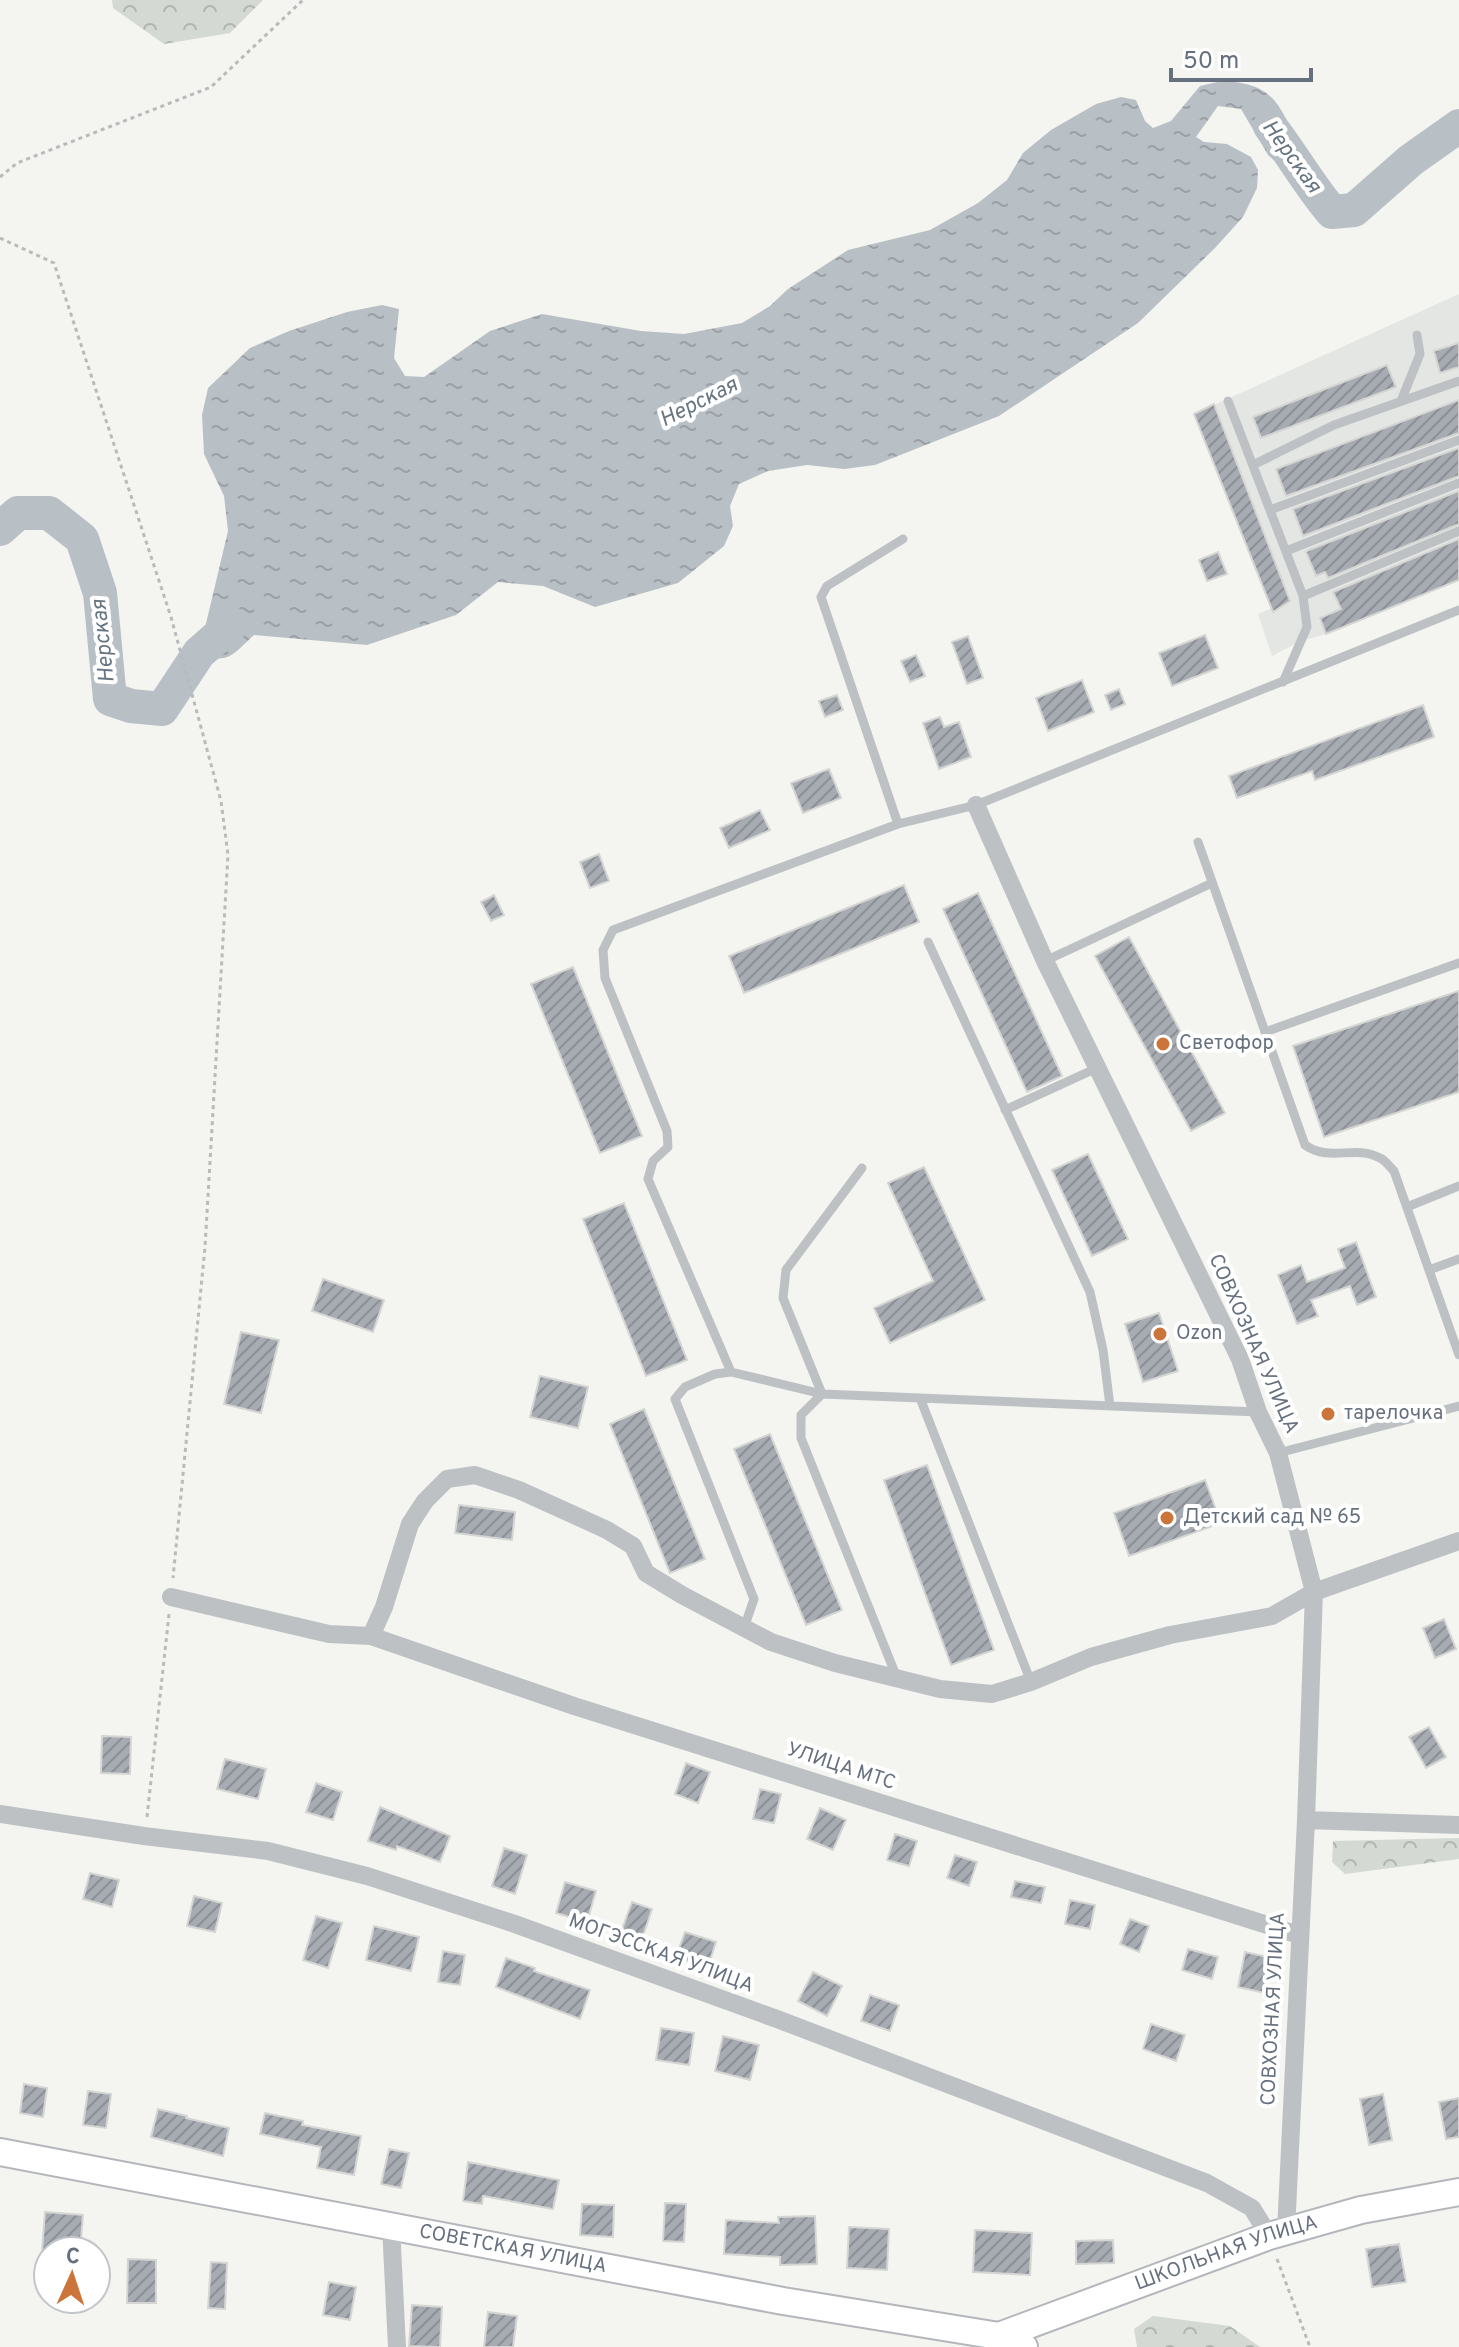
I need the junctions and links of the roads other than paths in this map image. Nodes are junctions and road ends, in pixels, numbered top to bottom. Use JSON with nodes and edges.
{"nodes":[{"id":1,"x":1417,"y":335,"type":"dead end"},
{"id":2,"x":1459,"y":381,"type":"edge"},
{"id":3,"x":1228,"y":401,"type":"dead end"},
{"id":4,"x":1401,"y":401,"type":"junction"},
{"id":5,"x":1459,"y":440,"type":"edge"},
{"id":6,"x":1253,"y":465,"type":"junction"},
{"id":7,"x":1459,"y":483,"type":"edge"},
{"id":8,"x":1270,"y":510,"type":"junction"},
{"id":9,"x":1459,"y":531,"type":"edge"},
{"id":10,"x":903,"y":539,"type":"dead end"},
{"id":11,"x":1286,"y":551,"type":"junction"},
{"id":12,"x":1303,"y":596,"type":"junction"},
{"id":13,"x":1459,"y":610,"type":"edge"},
{"id":14,"x":1283,"y":682,"type":"junction"},
{"id":15,"x":976,"y":805,"type":"junction"},
{"id":16,"x":898,"y":824,"type":"junction"},
{"id":17,"x":1198,"y":842,"type":"dead end"},
{"id":18,"x":1212,"y":883,"type":"junction"},
{"id":19,"x":928,"y":942,"type":"dead end"},
{"id":20,"x":1045,"y":961,"type":"junction"},
{"id":21,"x":1459,"y":963,"type":"edge"},
{"id":22,"x":1265,"y":1032,"type":"junction"},
{"id":23,"x":1097,"y":1068,"type":"junction"},
{"id":24,"x":1005,"y":1110,"type":"junction"},
{"id":25,"x":862,"y":1168,"type":"dead end"},
{"id":26,"x":1459,"y":1186,"type":"edge"},
{"id":27,"x":1407,"y":1207,"type":"junction"},
{"id":28,"x":1459,"y":1259,"type":"edge"},
{"id":29,"x":1429,"y":1270,"type":"junction"},
{"id":30,"x":1459,"y":1355,"type":"edge"},
{"id":31,"x":731,"y":1372,"type":"junction"},
{"id":32,"x":822,"y":1394,"type":"junction"},
{"id":33,"x":920,"y":1398,"type":"junction"},
{"id":34,"x":1110,"y":1406,"type":"junction"},
{"id":35,"x":1459,"y":1406,"type":"edge"},
{"id":36,"x":1258,"y":1412,"type":"junction"},
{"id":37,"x":1278,"y":1453,"type":"junction"},
{"id":38,"x":1459,"y":1541,"type":"edge"},
{"id":39,"x":1314,"y":1592,"type":"junction"},
{"id":40,"x":171,"y":1597,"type":"road end"},
{"id":41,"x":744,"y":1628,"type":"junction"},
{"id":42,"x":371,"y":1636,"type":"junction"},
{"id":43,"x":897,"y":1678,"type":"junction"},
{"id":44,"x":1031,"y":1682,"type":"junction"},
{"id":45,"x":0,"y":1814,"type":"edge"},
{"id":46,"x":1306,"y":1820,"type":"junction"},
{"id":47,"x":1459,"y":1825,"type":"edge"},
{"id":48,"x":1299,"y":1935,"type":"junction"},
{"id":49,"x":0,"y":2152,"type":"edge"},
{"id":50,"x":1459,"y":2192,"type":"edge"},
{"id":51,"x":391,"y":2226,"type":"junction"},
{"id":52,"x":1277,"y":2234,"type":"junction"},
{"id":53,"x":999,"y":2336,"type":"junction"},
{"id":54,"x":397,"y":2347,"type":"edge"},
{"id":55,"x":1024,"y":2347,"type":"edge"}],
"edges":[{"from":1,"to":4,"type":"lane"},
{"from":2,"to":4,"type":"lane"},
{"from":3,"to":6,"type":"lane"},
{"from":4,"to":6,"type":"lane"},
{"from":5,"to":8,"type":"lane"},
{"from":6,"to":8,"type":"lane"},
{"from":7,"to":11,"type":"lane"},
{"from":8,"to":11,"type":"lane"},
{"from":9,"to":12,"type":"lane"},
{"from":10,"to":16,"type":"lane"},
{"from":11,"to":12,"type":"lane"},
{"from":12,"to":14,"type":"lane"},
{"from":13,"to":14,"type":"lane"},
{"from":14,"to":15,"type":"lane"},
{"from":15,"to":16,"type":"lane"},
{"from":15,"to":20,"type":"street","name":"СОВХОЗНАЯ УЛИЦА"},
{"from":16,"to":31,"type":"lane"},
{"from":17,"to":18,"type":"lane"},
{"from":18,"to":20,"type":"lane"},
{"from":18,"to":22,"type":"lane"},
{"from":19,"to":24,"type":"lane"},
{"from":20,"to":23,"type":"street","name":"СОВХОЗНАЯ УЛИЦА"},
{"from":21,"to":22,"type":"lane"},
{"from":22,"to":27,"type":"lane"},
{"from":23,"to":24,"type":"lane"},
{"from":23,"to":36,"type":"street","name":"СОВХОЗНАЯ УЛИЦА"},
{"from":24,"to":34,"type":"lane"},
{"from":25,"to":32,"type":"lane"},
{"from":26,"to":27,"type":"lane"},
{"from":27,"to":29,"type":"lane"},
{"from":28,"to":29,"type":"lane"},
{"from":29,"to":30,"type":"lane"},
{"from":31,"to":32,"type":"lane"},
{"from":31,"to":41,"type":"lane"},
{"from":32,"to":33,"type":"lane"},
{"from":32,"to":43,"type":"lane"},
{"from":33,"to":34,"type":"lane"},
{"from":33,"to":44,"type":"lane"},
{"from":34,"to":36,"type":"lane"},
{"from":35,"to":37,"type":"lane"},
{"from":36,"to":37,"type":"street","name":"СОВХОЗНАЯ УЛИЦА"},
{"from":37,"to":39,"type":"street","name":"СОВХОЗНАЯ УЛИЦА"},
{"from":38,"to":39,"type":"street"},
{"from":39,"to":44,"type":"street"},
{"from":39,"to":46,"type":"street","name":"СОВХОЗНАЯ УЛИЦА"},
{"from":40,"to":42,"type":"street","name":"УЛИЦА МТС"},
{"from":41,"to":42,"type":"street"},
{"from":41,"to":43,"type":"street"},
{"from":42,"to":48,"type":"street","name":"УЛИЦА МТС"},
{"from":43,"to":44,"type":"street"},
{"from":45,"to":52,"type":"street","name":"МОГЭССКАЯ УЛИЦА"},
{"from":46,"to":47,"type":"street"},
{"from":46,"to":48,"type":"street","name":"СОВХОЗНАЯ УЛИЦА"},
{"from":48,"to":52,"type":"street","name":"СОВХОЗНАЯ УЛИЦА"},
{"from":49,"to":51,"type":"street","name":"СОВЕТСКАЯ УЛИЦА"},
{"from":50,"to":52,"type":"street","name":"ШКОЛЬНАЯ УЛИЦА"},
{"from":51,"to":53,"type":"street","name":"СОВЕТСКАЯ УЛИЦА"},
{"from":51,"to":54,"type":"street"},
{"from":52,"to":53,"type":"street","name":"ШКОЛЬНАЯ УЛИЦА"},
{"from":53,"to":55,"type":"street","name":"СОВЕТСКАЯ УЛИЦА"}]}
